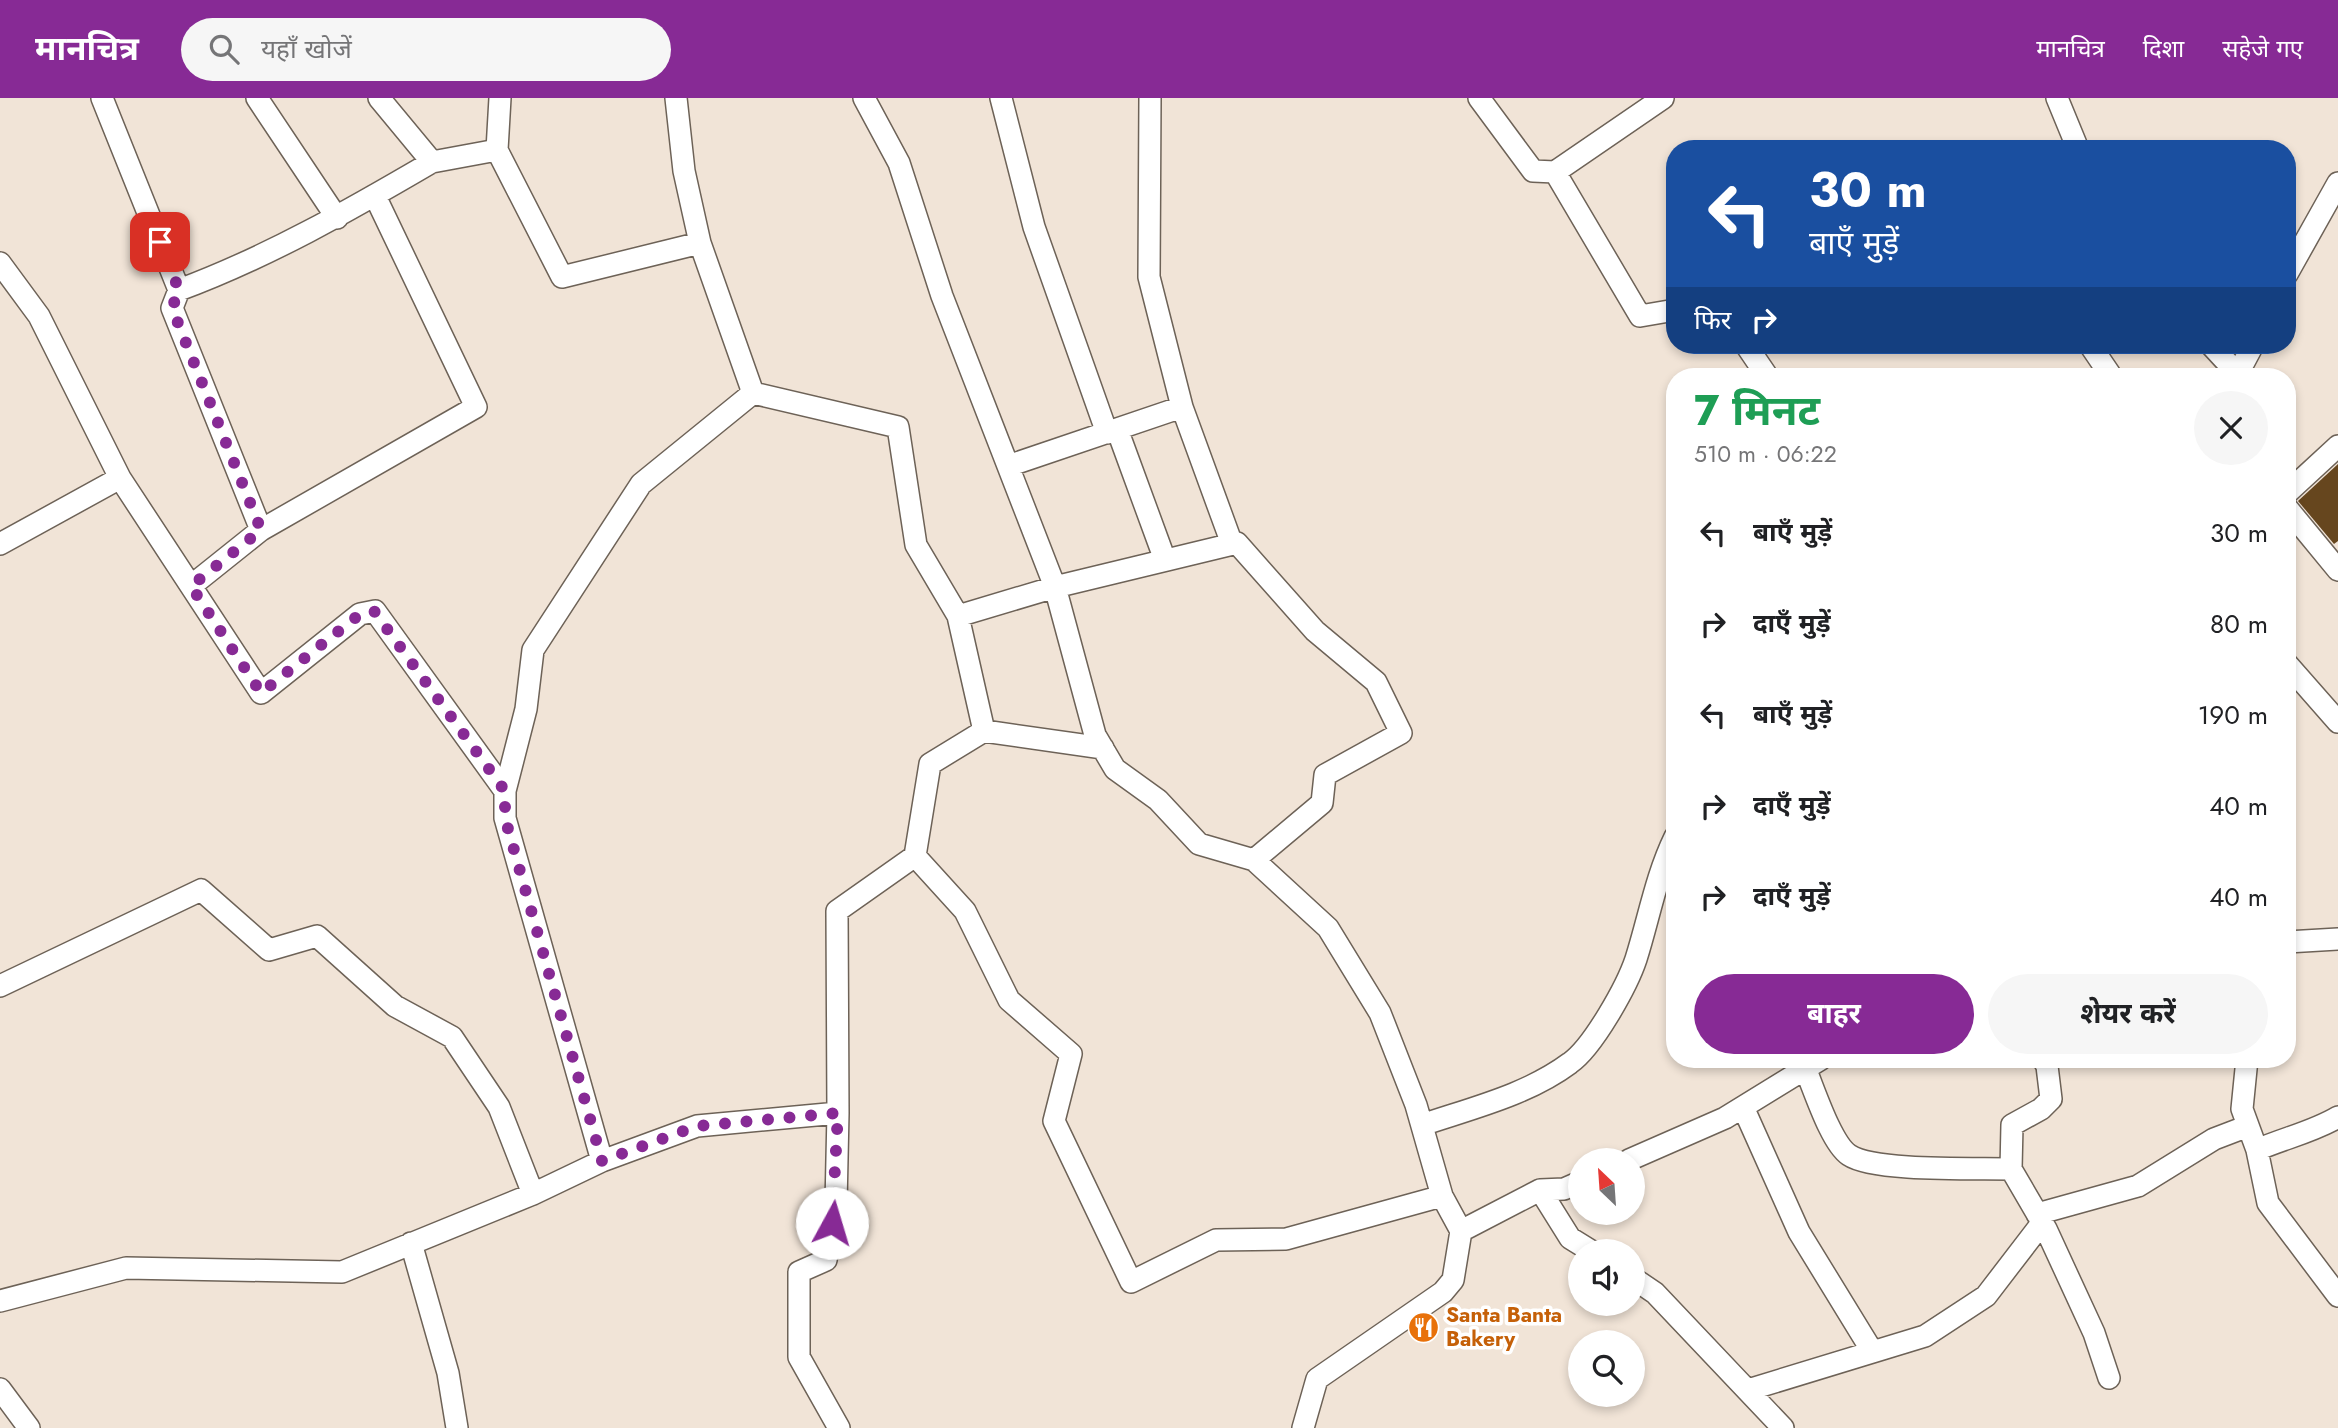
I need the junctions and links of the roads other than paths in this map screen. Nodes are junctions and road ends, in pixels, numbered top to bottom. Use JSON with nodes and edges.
{"nodes":[{"id":1,"x":102,"y":98,"type":"edge"},
{"id":2,"x":257,"y":98,"type":"edge"},
{"id":3,"x":379,"y":98,"type":"edge"},
{"id":4,"x":500,"y":98,"type":"edge"},
{"id":5,"x":676,"y":98,"type":"edge"},
{"id":6,"x":864,"y":98,"type":"edge"},
{"id":7,"x":1001,"y":98,"type":"edge"},
{"id":8,"x":1150,"y":98,"type":"edge"},
{"id":9,"x":1479,"y":98,"type":"edge"},
{"id":10,"x":1663,"y":98,"type":"edge"},
{"id":11,"x":2057,"y":98,"type":"edge"},
{"id":12,"x":2074,"y":140,"type":"edge"},
{"id":13,"x":497,"y":150,"type":"junction"},
{"id":14,"x":432,"y":162,"type":"junction"},
{"id":15,"x":1555,"y":172,"type":"junction"},
{"id":16,"x":2338,"y":183,"type":"edge"},
{"id":17,"x":374,"y":196,"type":"junction"},
{"id":18,"x":337,"y":218,"type":"junction"},
{"id":19,"x":700,"y":243,"type":"junction"},
{"id":20,"x":2296,"y":258,"type":"edge"},
{"id":21,"x":0,"y":263,"type":"edge"},
{"id":22,"x":179,"y":290,"type":"junction"},
{"id":23,"x":1666,"y":312,"type":"edge"},
{"id":24,"x":2248,"y":354,"type":"edge"},
{"id":25,"x":2238,"y":368,"type":"edge"},
{"id":26,"x":753,"y":393,"type":"junction"},
{"id":27,"x":1182,"y":407,"type":"junction"},
{"id":28,"x":1112,"y":431,"type":"junction"},
{"id":29,"x":2338,"y":446,"type":"edge"},
{"id":30,"x":1008,"y":466,"type":"junction"},
{"id":31,"x":120,"y":478,"type":"junction"},
{"id":32,"x":2296,"y":485,"type":"edge"},
{"id":33,"x":2296,"y":518,"type":"edge"},
{"id":34,"x":261,"y":530,"type":"junction"},
{"id":35,"x":0,"y":544,"type":"edge"},
{"id":36,"x":1232,"y":544,"type":"junction"},
{"id":37,"x":2334,"y":558,"type":"edge"},
{"id":38,"x":1165,"y":560,"type":"junction"},
{"id":39,"x":191,"y":586,"type":"junction"},
{"id":40,"x":1055,"y":587,"type":"junction"},
{"id":41,"x":958,"y":616,"type":"junction"},
{"id":42,"x":2296,"y":674,"type":"edge"},
{"id":43,"x":2338,"y":722,"type":"edge"},
{"id":44,"x":984,"y":731,"type":"junction"},
{"id":45,"x":1103,"y":748,"type":"junction"},
{"id":46,"x":505,"y":791,"type":"junction"},
{"id":47,"x":1666,"y":854,"type":"edge"},
{"id":48,"x":915,"y":856,"type":"junction"},
{"id":49,"x":1254,"y":860,"type":"junction"},
{"id":50,"x":2338,"y":939,"type":"edge"},
{"id":51,"x":2296,"y":941,"type":"edge"},
{"id":52,"x":0,"y":986,"type":"edge"},
{"id":53,"x":1806,"y":1068,"type":"edge"},
{"id":54,"x":1814,"y":1068,"type":"edge"},
{"id":55,"x":2047,"y":1068,"type":"edge"},
{"id":56,"x":2246,"y":1068,"type":"edge"},
{"id":57,"x":1743,"y":1107,"type":"junction"},
{"id":58,"x":838,"y":1113,"type":"junction"},
{"id":59,"x":2338,"y":1117,"type":"edge"},
{"id":60,"x":1422,"y":1125,"type":"junction"},
{"id":61,"x":2248,"y":1126,"type":"junction"},
{"id":62,"x":2257,"y":1150,"type":"junction"},
{"id":63,"x":1645,"y":1153,"type":"edge"},
{"id":64,"x":602,"y":1161,"type":"junction"},
{"id":65,"x":2011,"y":1169,"type":"junction"},
{"id":66,"x":1568,"y":1187,"type":"edge"},
{"id":67,"x":1540,"y":1190,"type":"junction"},
{"id":68,"x":533,"y":1194,"type":"junction"},
{"id":69,"x":1443,"y":1196,"type":"junction"},
{"id":70,"x":2040,"y":1219,"type":"junction"},
{"id":71,"x":1461,"y":1231,"type":"junction"},
{"id":72,"x":1572,"y":1239,"type":"edge"},
{"id":73,"x":411,"y":1243,"type":"junction"},
{"id":74,"x":1645,"y":1286,"type":"edge"},
{"id":75,"x":2338,"y":1296,"type":"edge"},
{"id":76,"x":0,"y":1301,"type":"edge"},
{"id":77,"x":1872,"y":1351,"type":"junction"},
{"id":78,"x":2109,"y":1378,"type":"dead end"},
{"id":79,"x":0,"y":1389,"type":"edge"},
{"id":80,"x":1748,"y":1390,"type":"junction"},
{"id":81,"x":29,"y":1428,"type":"edge"},
{"id":82,"x":457,"y":1428,"type":"edge"},
{"id":83,"x":839,"y":1428,"type":"edge"},
{"id":84,"x":1303,"y":1428,"type":"edge"},
{"id":85,"x":1783,"y":1428,"type":"edge"}],
"edges":[{"from":1,"to":22,"type":"street"},
{"from":2,"to":18,"type":"street"},
{"from":3,"to":14,"type":"street"},
{"from":4,"to":13,"type":"street"},
{"from":5,"to":19,"type":"street"},
{"from":6,"to":30,"type":"street"},
{"from":7,"to":28,"type":"street"},
{"from":8,"to":27,"type":"street"},
{"from":9,"to":15,"type":"street"},
{"from":10,"to":15,"type":"street"},
{"from":11,"to":12,"type":"street"},
{"from":13,"to":14,"type":"street"},
{"from":13,"to":19,"type":"street"},
{"from":14,"to":17,"type":"street"},
{"from":15,"to":23,"type":"street"},
{"from":16,"to":20,"type":"street"},
{"from":17,"to":18,"type":"street"},
{"from":17,"to":34,"type":"street"},
{"from":18,"to":22,"type":"street"},
{"from":19,"to":26,"type":"street"},
{"from":21,"to":31,"type":"street"},
{"from":22,"to":34,"type":"street"},
{"from":24,"to":25,"type":"street"},
{"from":26,"to":41,"type":"street"},
{"from":26,"to":46,"type":"street"},
{"from":27,"to":28,"type":"street"},
{"from":27,"to":36,"type":"street"},
{"from":28,"to":30,"type":"street"},
{"from":28,"to":38,"type":"street"},
{"from":29,"to":32,"type":"street"},
{"from":30,"to":40,"type":"street"},
{"from":31,"to":35,"type":"street"},
{"from":31,"to":39,"type":"street"},
{"from":33,"to":37,"type":"street"},
{"from":34,"to":39,"type":"street"},
{"from":36,"to":38,"type":"street"},
{"from":36,"to":49,"type":"street"},
{"from":38,"to":40,"type":"street"},
{"from":39,"to":46,"type":"street"},
{"from":40,"to":41,"type":"street"},
{"from":40,"to":45,"type":"street"},
{"from":41,"to":44,"type":"street"},
{"from":42,"to":43,"type":"street"},
{"from":44,"to":45,"type":"street"},
{"from":44,"to":48,"type":"street"},
{"from":45,"to":49,"type":"street"},
{"from":46,"to":64,"type":"street"},
{"from":47,"to":60,"type":"street"},
{"from":48,"to":58,"type":"street"},
{"from":48,"to":69,"type":"street"},
{"from":49,"to":60,"type":"street"},
{"from":50,"to":51,"type":"street"},
{"from":52,"to":68,"type":"street"},
{"from":53,"to":57,"type":"street"},
{"from":54,"to":65,"type":"street"},
{"from":55,"to":65,"type":"street"},
{"from":56,"to":61,"type":"street"},
{"from":57,"to":63,"type":"street"},
{"from":57,"to":77,"type":"street"},
{"from":58,"to":64,"type":"street"},
{"from":58,"to":83,"type":"street"},
{"from":59,"to":62,"type":"street"},
{"from":60,"to":69,"type":"street"},
{"from":61,"to":62,"type":"street"},
{"from":61,"to":70,"type":"street"},
{"from":62,"to":75,"type":"street"},
{"from":64,"to":68,"type":"street"},
{"from":65,"to":70,"type":"street"},
{"from":66,"to":67,"type":"street"},
{"from":67,"to":71,"type":"street"},
{"from":67,"to":72,"type":"street"},
{"from":68,"to":73,"type":"street"},
{"from":69,"to":71,"type":"street"},
{"from":70,"to":77,"type":"street"},
{"from":70,"to":78,"type":"street"},
{"from":71,"to":84,"type":"street"},
{"from":73,"to":76,"type":"street"},
{"from":73,"to":82,"type":"street"},
{"from":74,"to":80,"type":"street"},
{"from":77,"to":80,"type":"street"},
{"from":79,"to":81,"type":"street"},
{"from":80,"to":85,"type":"street"}]}
